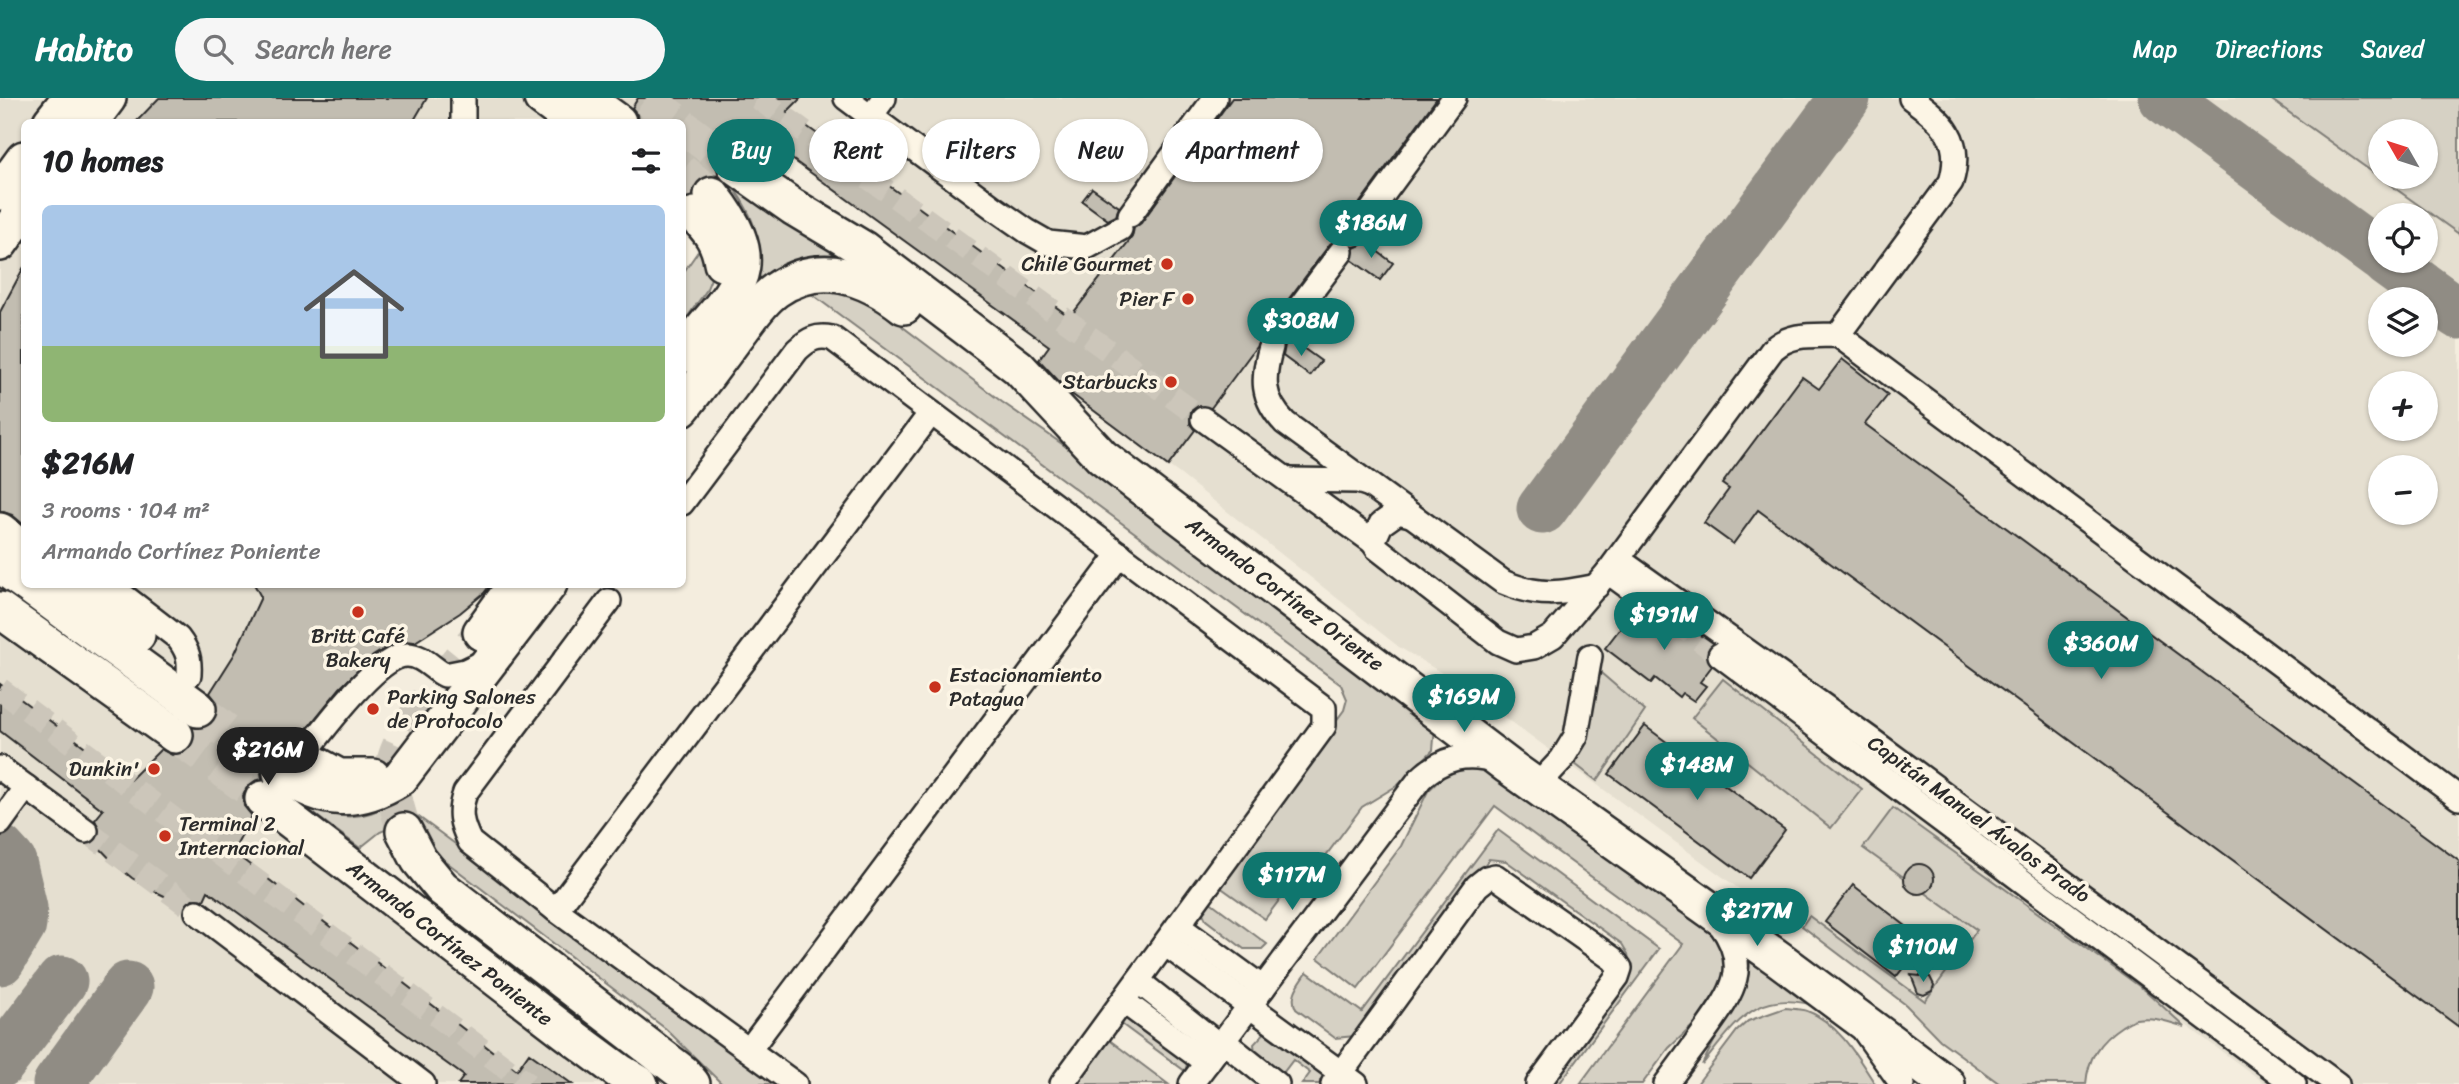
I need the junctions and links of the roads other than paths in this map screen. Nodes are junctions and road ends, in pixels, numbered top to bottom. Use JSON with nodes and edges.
{"nodes":[{"id":1,"x":69,"y":98,"type":"edge"},
{"id":2,"x":88,"y":98,"type":"edge"},
{"id":3,"x":108,"y":98,"type":"edge"},
{"id":4,"x":463,"y":98,"type":"edge"},
{"id":5,"x":542,"y":98,"type":"edge"},
{"id":6,"x":585,"y":98,"type":"edge"},
{"id":7,"x":846,"y":98,"type":"edge"},
{"id":8,"x":884,"y":98,"type":"edge"},
{"id":9,"x":1215,"y":98,"type":"edge"},
{"id":10,"x":1454,"y":98,"type":"edge"},
{"id":11,"x":1911,"y":98,"type":"edge"},
{"id":12,"x":870,"y":117,"type":"junction"},
{"id":13,"x":53,"y":119,"type":"edge"},
{"id":14,"x":72,"y":119,"type":"edge"},
{"id":15,"x":92,"y":119,"type":"edge"},
{"id":16,"x":463,"y":119,"type":"edge"},
{"id":17,"x":570,"y":119,"type":"edge"},
{"id":18,"x":614,"y":119,"type":"edge"},
{"id":19,"x":21,"y":163,"type":"edge"},
{"id":20,"x":757,"y":182,"type":"tunnel mouth"},
{"id":21,"x":21,"y":187,"type":"edge"},
{"id":22,"x":0,"y":191,"type":"edge"},
{"id":23,"x":703,"y":205,"type":"tunnel mouth"},
{"id":24,"x":21,"y":213,"type":"edge"},
{"id":25,"x":0,"y":216,"type":"edge"},
{"id":26,"x":0,"y":243,"type":"edge"},
{"id":27,"x":1838,"y":335,"type":"junction"},
{"id":28,"x":689,"y":347,"type":"edge"},
{"id":29,"x":686,"y":403,"type":"edge"},
{"id":30,"x":931,"y":413,"type":"junction"},
{"id":31,"x":1203,"y":419,"type":"tunnel mouth"},
{"id":32,"x":1102,"y":457,"type":"junction"},
{"id":33,"x":1289,"y":480,"type":"junction"},
{"id":34,"x":1370,"y":485,"type":"junction"},
{"id":35,"x":686,"y":498,"type":"edge"},
{"id":36,"x":1410,"y":515,"type":"junction"},
{"id":37,"x":1352,"y":527,"type":"junction"},
{"id":38,"x":0,"y":531,"type":"edge"},
{"id":39,"x":1373,"y":542,"type":"junction"},
{"id":40,"x":21,"y":548,"type":"edge"},
{"id":41,"x":1120,"y":554,"type":"junction"},
{"id":42,"x":0,"y":565,"type":"edge"},
{"id":43,"x":1607,"y":572,"type":"junction"},
{"id":44,"x":21,"y":580,"type":"edge"},
{"id":45,"x":33,"y":588,"type":"edge"},
{"id":46,"x":75,"y":588,"type":"edge"},
{"id":47,"x":113,"y":588,"type":"edge"},
{"id":48,"x":514,"y":588,"type":"edge"},
{"id":49,"x":545,"y":588,"type":"edge"},
{"id":50,"x":1645,"y":599,"type":"tunnel mouth"},
{"id":51,"x":609,"y":601,"type":"dead end"},
{"id":52,"x":0,"y":610,"type":"edge"},
{"id":53,"x":488,"y":645,"type":"junction"},
{"id":54,"x":1720,"y":655,"type":"tunnel mouth"},
{"id":55,"x":1590,"y":656,"type":"dead end"},
{"id":56,"x":1778,"y":674,"type":"junction"},
{"id":57,"x":199,"y":692,"type":"junction"},
{"id":58,"x":1785,"y":703,"type":"junction"},
{"id":59,"x":1823,"y":706,"type":"junction"},
{"id":60,"x":175,"y":735,"type":"tunnel mouth"},
{"id":61,"x":1508,"y":766,"type":"junction"},
{"id":62,"x":0,"y":768,"type":"edge"},
{"id":63,"x":286,"y":771,"type":"junction"},
{"id":64,"x":26,"y":787,"type":"junction"},
{"id":65,"x":1536,"y":787,"type":"junction"},
{"id":66,"x":2459,"y":798,"type":"edge"},
{"id":67,"x":0,"y":823,"type":"edge"},
{"id":68,"x":86,"y":831,"type":"tunnel mouth"},
{"id":69,"x":404,"y":831,"type":"tunnel mouth"},
{"id":70,"x":1702,"y":905,"type":"junction"},
{"id":71,"x":556,"y":910,"type":"junction"},
{"id":72,"x":197,"y":912,"type":"tunnel mouth"},
{"id":73,"x":1172,"y":935,"type":"junction"},
{"id":74,"x":1138,"y":981,"type":"junction"},
{"id":75,"x":1256,"y":997,"type":"junction"},
{"id":76,"x":1123,"y":1001,"type":"junction"},
{"id":77,"x":1853,"y":1014,"type":"junction"},
{"id":78,"x":749,"y":1050,"type":"junction"},
{"id":79,"x":1217,"y":1050,"type":"junction"},
{"id":80,"x":1343,"y":1081,"type":"edge"},
{"id":81,"x":1899,"y":1083,"type":"edge"},
{"id":82,"x":423,"y":1084,"type":"edge"},
{"id":83,"x":640,"y":1084,"type":"edge"},
{"id":84,"x":692,"y":1084,"type":"edge"},
{"id":85,"x":795,"y":1084,"type":"edge"},
{"id":86,"x":1062,"y":1084,"type":"edge"},
{"id":87,"x":1191,"y":1084,"type":"edge"},
{"id":88,"x":1277,"y":1084,"type":"edge"},
{"id":89,"x":1538,"y":1084,"type":"edge"},
{"id":90,"x":1666,"y":1084,"type":"edge"},
{"id":91,"x":1947,"y":1084,"type":"edge"},
{"id":92,"x":2294,"y":1084,"type":"edge"},
{"id":93,"x":2337,"y":1084,"type":"edge"}],
"edges":[{"from":1,"to":13,"type":"highway"},
{"from":2,"to":14,"type":"street"},
{"from":3,"to":15,"type":"highway"},
{"from":4,"to":16,"type":"street"},
{"from":5,"to":17,"type":"highway"},
{"from":6,"to":18,"type":"highway"},
{"from":7,"to":12,"type":"street"},
{"from":8,"to":12,"type":"street"},
{"from":9,"to":12,"type":"street"},
{"from":10,"to":34,"type":"street"},
{"from":11,"to":27,"type":"street"},
{"from":19,"to":22,"type":"highway"},
{"from":20,"to":32,"type":"highway","name":"Armando Cortínez Oriente"},
{"from":21,"to":25,"type":"street"},
{"from":23,"to":28,"type":"highway"},
{"from":24,"to":26,"type":"highway"},
{"from":27,"to":43,"type":"street"},
{"from":27,"to":66,"type":"street"},
{"from":29,"to":32,"type":"highway"},
{"from":30,"to":35,"type":"street"},
{"from":30,"to":41,"type":"street"},
{"from":30,"to":71,"type":"street"},
{"from":31,"to":33,"type":"street"},
{"from":32,"to":61,"type":"highway","name":"Armando Cortínez Oriente"},
{"from":33,"to":34,"type":"street"},
{"from":33,"to":37,"type":"street"},
{"from":34,"to":36,"type":"street"},
{"from":34,"to":37,"type":"street"},
{"from":36,"to":39,"type":"street"},
{"from":36,"to":43,"type":"street"},
{"from":37,"to":39,"type":"street"},
{"from":38,"to":40,"type":"highway"},
{"from":39,"to":43,"type":"street"},
{"from":41,"to":73,"type":"street"},
{"from":41,"to":78,"type":"street"},
{"from":42,"to":44,"type":"highway"},
{"from":43,"to":50,"type":"street"},
{"from":43,"to":56,"type":"street","name":"Capitán Manuel Ávalos Prado"},
{"from":45,"to":57,"type":"highway"},
{"from":46,"to":57,"type":"highway"},
{"from":47,"to":57,"type":"street"},
{"from":48,"to":53,"type":"highway"},
{"from":49,"to":53,"type":"highway"},
{"from":51,"to":71,"type":"street"},
{"from":52,"to":60,"type":"highway"},
{"from":53,"to":63,"type":"street"},
{"from":53,"to":63,"type":"highway"},
{"from":54,"to":58,"type":"street","name":"Capitán Manuel Ávalos Prado"},
{"from":55,"to":65,"type":"street"},
{"from":56,"to":58,"type":"street"},
{"from":56,"to":59,"type":"street","name":"Capitán Manuel Ávalos Prado"},
{"from":58,"to":59,"type":"street"},
{"from":58,"to":92,"type":"street","name":"Capitán Manuel Ávalos Prado"},
{"from":59,"to":93,"type":"street","name":"Capitán Manuel Ávalos Prado"},
{"from":61,"to":65,"type":"highway","name":"Armando Cortínez Oriente"},
{"from":61,"to":75,"type":"street"},
{"from":62,"to":64,"type":"street"},
{"from":63,"to":83,"type":"highway","name":"Armando Cortínez Poniente"},
{"from":64,"to":67,"type":"street"},
{"from":64,"to":68,"type":"street"},
{"from":65,"to":70,"type":"highway","name":"Armando Cortínez Oriente"},
{"from":69,"to":84,"type":"highway","name":"Armando Cortínez Poniente"},
{"from":70,"to":77,"type":"highway","name":"Armando Cortínez Oriente"},
{"from":70,"to":90,"type":"street"},
{"from":71,"to":78,"type":"street"},
{"from":72,"to":82,"type":"street"},
{"from":73,"to":74,"type":"street"},
{"from":73,"to":75,"type":"street"},
{"from":74,"to":76,"type":"street"},
{"from":74,"to":79,"type":"street"},
{"from":75,"to":79,"type":"street"},
{"from":75,"to":80,"type":"street"},
{"from":76,"to":79,"type":"street"},
{"from":76,"to":86,"type":"street"},
{"from":77,"to":81,"type":"street"},
{"from":77,"to":91,"type":"highway","name":"Armando Cortínez Oriente"},
{"from":78,"to":85,"type":"street"},
{"from":79,"to":87,"type":"street"},
{"from":79,"to":88,"type":"street"},
{"from":80,"to":89,"type":"street"}]}
